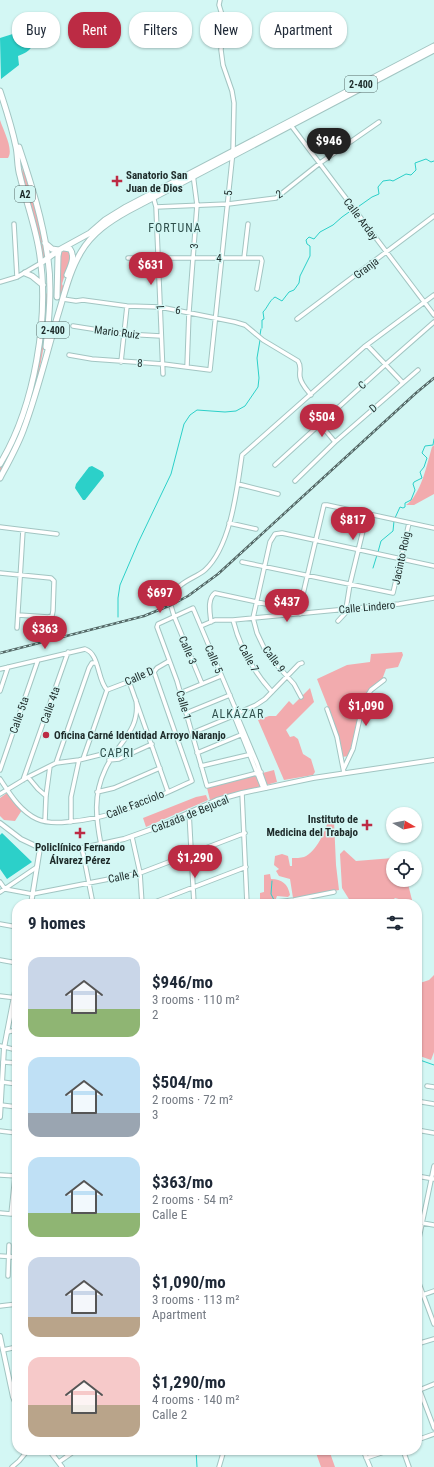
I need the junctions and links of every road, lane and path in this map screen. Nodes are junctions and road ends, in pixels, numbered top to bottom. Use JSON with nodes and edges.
{"nodes":[{"id":1,"x":220,"y":0,"type":"edge"},
{"id":2,"x":434,"y":46,"type":"edge"},
{"id":3,"x":434,"y":50,"type":"edge"},
{"id":4,"x":0,"y":91,"type":"edge"},
{"id":5,"x":379,"y":122,"type":"dead end"},
{"id":6,"x":290,"y":124,"type":"junction"},
{"id":7,"x":11,"y":126,"type":"junction"},
{"id":8,"x":232,"y":154,"type":"junction"},
{"id":9,"x":18,"y":161,"type":"junction"},
{"id":10,"x":24,"y":162,"type":"junction"},
{"id":11,"x":320,"y":163,"type":"junction"},
{"id":12,"x":193,"y":175,"type":"junction"},
{"id":13,"x":153,"y":196,"type":"junction"},
{"id":14,"x":228,"y":204,"type":"junction"},
{"id":15,"x":197,"y":205,"type":"junction"},
{"id":16,"x":156,"y":207,"type":"junction"},
{"id":17,"x":434,"y":216,"type":"edge"},
{"id":18,"x":14,"y":224,"type":"dead end"},
{"id":19,"x":248,"y":224,"type":"dead end"},
{"id":20,"x":44,"y":241,"type":"junction"},
{"id":21,"x":61,"y":249,"type":"junction"},
{"id":22,"x":387,"y":252,"type":"junction"},
{"id":23,"x":157,"y":257,"type":"junction"},
{"id":24,"x":221,"y":257,"type":"junction"},
{"id":25,"x":128,"y":258,"type":"dead end"},
{"id":26,"x":194,"y":258,"type":"junction"},
{"id":27,"x":244,"y":258,"type":"junction"},
{"id":28,"x":48,"y":259,"type":"junction"},
{"id":29,"x":41,"y":263,"type":"junction"},
{"id":30,"x":25,"y":273,"type":"junction"},
{"id":31,"x":41,"y":274,"type":"junction"},
{"id":32,"x":17,"y":277,"type":"junction"},
{"id":33,"x":0,"y":282,"type":"edge"},
{"id":34,"x":42,"y":284,"type":"junction"},
{"id":35,"x":66,"y":288,"type":"junction"},
{"id":36,"x":256,"y":290,"type":"dead end"},
{"id":37,"x":50,"y":291,"type":"junction"},
{"id":38,"x":434,"y":295,"type":"edge"},
{"id":39,"x":57,"y":297,"type":"junction"},
{"id":40,"x":63,"y":299,"type":"junction"},
{"id":41,"x":425,"y":302,"type":"junction"},
{"id":42,"x":127,"y":306,"type":"junction"},
{"id":43,"x":160,"y":307,"type":"junction"},
{"id":44,"x":190,"y":312,"type":"junction"},
{"id":45,"x":434,"y":315,"type":"edge"},
{"id":46,"x":215,"y":318,"type":"junction"},
{"id":47,"x":297,"y":319,"type":"dead end"},
{"id":48,"x":434,"y":322,"type":"edge"},
{"id":49,"x":73,"y":326,"type":"dead end"},
{"id":50,"x":124,"y":334,"type":"junction"},
{"id":51,"x":162,"y":336,"type":"junction"},
{"id":52,"x":367,"y":345,"type":"junction"},
{"id":53,"x":69,"y":355,"type":"dead end"},
{"id":54,"x":44,"y":362,"type":"junction"},
{"id":55,"x":121,"y":362,"type":"junction"},
{"id":56,"x":163,"y":364,"type":"junction"},
{"id":57,"x":385,"y":365,"type":"junction"},
{"id":58,"x":187,"y":367,"type":"junction"},
{"id":59,"x":210,"y":370,"type":"joint"},
{"id":60,"x":418,"y":370,"type":"dead end"},
{"id":61,"x":163,"y":374,"type":"dead end"},
{"id":62,"x":403,"y":383,"type":"junction"},
{"id":63,"x":311,"y":395,"type":"junction"},
{"id":64,"x":320,"y":424,"type":"junction"},
{"id":65,"x":335,"y":442,"type":"junction"},
{"id":66,"x":0,"y":464,"type":"edge"},
{"id":67,"x":275,"y":465,"type":"dead end"},
{"id":68,"x":0,"y":478,"type":"edge"},
{"id":69,"x":294,"y":481,"type":"dead end"},
{"id":70,"x":238,"y":484,"type":"junction"},
{"id":71,"x":278,"y":494,"type":"dead end"},
{"id":72,"x":367,"y":514,"type":"junction"},
{"id":73,"x":230,"y":522,"type":"junction"},
{"id":74,"x":408,"y":523,"type":"junction"},
{"id":75,"x":0,"y":527,"type":"edge"},
{"id":76,"x":434,"y":528,"type":"edge"},
{"id":77,"x":256,"y":529,"type":"dead end"},
{"id":78,"x":23,"y":530,"type":"junction"},
{"id":79,"x":57,"y":534,"type":"dead end"},
{"id":80,"x":315,"y":541,"type":"junction"},
{"id":81,"x":359,"y":550,"type":"junction"},
{"id":82,"x":401,"y":559,"type":"junction"},
{"id":83,"x":242,"y":562,"type":"dead end"},
{"id":84,"x":264,"y":566,"type":"junction"},
{"id":85,"x":434,"y":566,"type":"edge"},
{"id":86,"x":0,"y":573,"type":"edge"},
{"id":87,"x":20,"y":575,"type":"junction"},
{"id":88,"x":307,"y":575,"type":"junction"},
{"id":89,"x":350,"y":584,"type":"junction"},
{"id":90,"x":434,"y":598,"type":"edge"},
{"id":91,"x":256,"y":601,"type":"junction"},
{"id":92,"x":348,"y":608,"type":"junction"},
{"id":93,"x":300,"y":612,"type":"junction"},
{"id":94,"x":18,"y":615,"type":"junction"},
{"id":95,"x":174,"y":616,"type":"junction"},
{"id":96,"x":253,"y":618,"type":"junction"},
{"id":97,"x":233,"y":620,"type":"junction"},
{"id":98,"x":338,"y":621,"type":"dead end"},
{"id":99,"x":211,"y":622,"type":"junction"},
{"id":100,"x":201,"y":626,"type":"junction"},
{"id":101,"x":17,"y":628,"type":"dead end"},
{"id":102,"x":68,"y":652,"type":"junction"},
{"id":103,"x":38,"y":660,"type":"junction"},
{"id":104,"x":169,"y":661,"type":"junction"},
{"id":105,"x":96,"y":663,"type":"junction"},
{"id":106,"x":300,"y":664,"type":"dead end"},
{"id":107,"x":8,"y":667,"type":"junction"},
{"id":108,"x":0,"y":669,"type":"edge"},
{"id":109,"x":154,"y":672,"type":"junction"},
{"id":110,"x":221,"y":676,"type":"junction"},
{"id":111,"x":287,"y":677,"type":"junction"},
{"id":112,"x":384,"y":680,"type":"dead end"},
{"id":113,"x":129,"y":681,"type":"junction"},
{"id":114,"x":202,"y":684,"type":"junction"},
{"id":115,"x":107,"y":690,"type":"junction"},
{"id":116,"x":0,"y":691,"type":"edge"},
{"id":117,"x":272,"y":692,"type":"junction"},
{"id":118,"x":180,"y":693,"type":"junction"},
{"id":119,"x":230,"y":695,"type":"junction"},
{"id":120,"x":301,"y":697,"type":"dead end"},
{"id":121,"x":136,"y":700,"type":"junction"},
{"id":122,"x":327,"y":709,"type":"dead end"},
{"id":123,"x":238,"y":711,"type":"junction"},
{"id":124,"x":186,"y":713,"type":"junction"},
{"id":125,"x":235,"y":717,"type":"junction"},
{"id":126,"x":192,"y":733,"type":"junction"},
{"id":127,"x":243,"y":734,"type":"junction"},
{"id":128,"x":152,"y":744,"type":"junction"},
{"id":129,"x":198,"y":753,"type":"junction"},
{"id":130,"x":252,"y":754,"type":"junction"},
{"id":131,"x":112,"y":755,"type":"junction"},
{"id":132,"x":340,"y":758,"type":"junction"},
{"id":133,"x":81,"y":760,"type":"junction"},
{"id":134,"x":109,"y":760,"type":"junction"},
{"id":135,"x":348,"y":760,"type":"junction"},
{"id":136,"x":434,"y":760,"type":"edge"},
{"id":137,"x":56,"y":763,"type":"junction"},
{"id":138,"x":50,"y":766,"type":"junction"},
{"id":139,"x":201,"y":766,"type":"junction"},
{"id":140,"x":160,"y":768,"type":"junction"},
{"id":141,"x":0,"y":770,"type":"edge"},
{"id":142,"x":344,"y":771,"type":"junction"},
{"id":143,"x":259,"y":773,"type":"junction"},
{"id":144,"x":28,"y":777,"type":"junction"},
{"id":145,"x":0,"y":779,"type":"edge"},
{"id":146,"x":23,"y":780,"type":"junction"},
{"id":147,"x":264,"y":788,"type":"junction"},
{"id":148,"x":7,"y":790,"type":"junction"},
{"id":149,"x":97,"y":792,"type":"junction"},
{"id":150,"x":168,"y":792,"type":"junction"},
{"id":151,"x":242,"y":793,"type":"junction"},
{"id":152,"x":0,"y":794,"type":"edge"},
{"id":153,"x":46,"y":796,"type":"junction"},
{"id":154,"x":189,"y":812,"type":"junction"},
{"id":155,"x":96,"y":819,"type":"junction"},
{"id":156,"x":45,"y":821,"type":"junction"},
{"id":157,"x":70,"y":822,"type":"junction"},
{"id":158,"x":0,"y":824,"type":"edge"},
{"id":159,"x":245,"y":833,"type":"junction"},
{"id":160,"x":132,"y":837,"type":"junction"},
{"id":161,"x":101,"y":845,"type":"junction"},
{"id":162,"x":40,"y":848,"type":"junction"},
{"id":163,"x":82,"y":848,"type":"junction"},
{"id":164,"x":192,"y":854,"type":"junction"},
{"id":165,"x":37,"y":866,"type":"junction"},
{"id":166,"x":246,"y":867,"type":"junction"},
{"id":167,"x":140,"y":873,"type":"junction"},
{"id":168,"x":0,"y":882,"type":"edge"},
{"id":169,"x":88,"y":883,"type":"junction"},
{"id":170,"x":194,"y":888,"type":"junction"},
{"id":171,"x":5,"y":889,"type":"junction"},
{"id":172,"x":0,"y":892,"type":"edge"},
{"id":173,"x":334,"y":892,"type":"dead end"},
{"id":174,"x":32,"y":894,"type":"junction"},
{"id":175,"x":32,"y":899,"type":"edge"},
{"id":176,"x":92,"y":899,"type":"edge"},
{"id":177,"x":142,"y":899,"type":"edge"},
{"id":178,"x":164,"y":899,"type":"edge"},
{"id":179,"x":194,"y":899,"type":"edge"},
{"id":180,"x":247,"y":899,"type":"edge"},
{"id":181,"x":299,"y":899,"type":"edge"},
{"id":182,"x":0,"y":924,"type":"edge"},
{"id":183,"x":12,"y":926,"type":"edge"},
{"id":184,"x":0,"y":960,"type":"edge"},
{"id":185,"x":12,"y":962,"type":"edge"},
{"id":186,"x":0,"y":996,"type":"edge"},
{"id":187,"x":12,"y":998,"type":"edge"},
{"id":188,"x":12,"y":1011,"type":"edge"},
{"id":189,"x":12,"y":1031,"type":"edge"},
{"id":190,"x":7,"y":1032,"type":"junction"},
{"id":191,"x":2,"y":1047,"type":"edge"},
{"id":192,"x":12,"y":1049,"type":"edge"},
{"id":193,"x":3,"y":1062,"type":"junction"},
{"id":194,"x":12,"y":1063,"type":"edge"},
{"id":195,"x":2,"y":1082,"type":"junction"},
{"id":196,"x":12,"y":1083,"type":"edge"},
{"id":197,"x":427,"y":1086,"type":"dead end"},
{"id":198,"x":434,"y":1087,"type":"edge"},
{"id":199,"x":1,"y":1089,"type":"edge"},
{"id":200,"x":422,"y":1102,"type":"dead end"},
{"id":201,"x":434,"y":1104,"type":"edge"},
{"id":202,"x":1,"y":1105,"type":"edge"},
{"id":203,"x":12,"y":1106,"type":"edge"},
{"id":204,"x":0,"y":1117,"type":"edge"},
{"id":205,"x":0,"y":1131,"type":"edge"},
{"id":206,"x":422,"y":1131,"type":"edge"},
{"id":207,"x":12,"y":1132,"type":"edge"},
{"id":208,"x":434,"y":1133,"type":"edge"},
{"id":209,"x":434,"y":1166,"type":"edge"},
{"id":210,"x":0,"y":1175,"type":"edge"},
{"id":211,"x":12,"y":1176,"type":"edge"},
{"id":212,"x":422,"y":1177,"type":"edge"},
{"id":213,"x":433,"y":1179,"type":"edge"},
{"id":214,"x":12,"y":1206,"type":"edge"},
{"id":215,"x":0,"y":1213,"type":"edge"},
{"id":216,"x":423,"y":1223,"type":"junction"},
{"id":217,"x":434,"y":1225,"type":"edge"},
{"id":218,"x":422,"y":1227,"type":"edge"},
{"id":219,"x":9,"y":1245,"type":"dead end"},
{"id":220,"x":0,"y":1256,"type":"edge"},
{"id":221,"x":8,"y":1256,"type":"junction"},
{"id":222,"x":12,"y":1256,"type":"edge"},
{"id":223,"x":8,"y":1276,"type":"dead end"},
{"id":224,"x":434,"y":1291,"type":"edge"},
{"id":225,"x":422,"y":1292,"type":"edge"},
{"id":226,"x":423,"y":1295,"type":"junction"},
{"id":227,"x":12,"y":1305,"type":"edge"},
{"id":228,"x":0,"y":1306,"type":"edge"},
{"id":229,"x":434,"y":1324,"type":"edge"},
{"id":230,"x":0,"y":1336,"type":"edge"},
{"id":231,"x":434,"y":1338,"type":"edge"},
{"id":232,"x":422,"y":1342,"type":"edge"},
{"id":233,"x":12,"y":1348,"type":"edge"},
{"id":234,"x":3,"y":1350,"type":"junction"},
{"id":235,"x":12,"y":1384,"type":"edge"},
{"id":236,"x":434,"y":1384,"type":"edge"},
{"id":237,"x":422,"y":1388,"type":"edge"},
{"id":238,"x":422,"y":1400,"type":"edge"},
{"id":239,"x":434,"y":1428,"type":"edge"},
{"id":240,"x":434,"y":1434,"type":"edge"},
{"id":241,"x":422,"y":1438,"type":"edge"},
{"id":242,"x":24,"y":1455,"type":"edge"},
{"id":243,"x":53,"y":1455,"type":"edge"},
{"id":244,"x":69,"y":1455,"type":"edge"},
{"id":245,"x":223,"y":1455,"type":"edge"},
{"id":246,"x":365,"y":1455,"type":"edge"},
{"id":247,"x":375,"y":1455,"type":"edge"},
{"id":248,"x":405,"y":1455,"type":"edge"},
{"id":249,"x":366,"y":1458,"type":"junction"},
{"id":250,"x":59,"y":1462,"type":"junction"},
{"id":251,"x":12,"y":1467,"type":"edge"},
{"id":252,"x":62,"y":1467,"type":"edge"},
{"id":253,"x":219,"y":1467,"type":"edge"},
{"id":254,"x":370,"y":1467,"type":"edge"},
{"id":255,"x":409,"y":1467,"type":"edge"}],
"edges":[{"from":1,"to":8,"type":"street","name":"5"},
{"from":2,"to":6,"type":"highway","number":"2-400"},
{"from":3,"to":6,"type":"highway","number":"2-400"},
{"from":4,"to":7,"type":"highway","number":"A2"},
{"from":5,"to":11,"type":"street","name":"2"},
{"from":6,"to":8,"type":"highway","number":"2-400"},
{"from":6,"to":11,"type":"street","name":"Calle Arday"},
{"from":7,"to":9,"type":"highway","number":"A2"},
{"from":7,"to":10,"type":"highway","number":"A2"},
{"from":8,"to":12,"type":"highway","number":"2-400"},
{"from":8,"to":14,"type":"street","name":"5"},
{"from":9,"to":10,"type":"highway"},
{"from":9,"to":29,"type":"highway","number":"A2"},
{"from":10,"to":20,"type":"highway","number":"A2"},
{"from":11,"to":14,"type":"street","name":"2"},
{"from":11,"to":22,"type":"street","name":"Calle Arday"},
{"from":12,"to":13,"type":"highway","number":"2-400"},
{"from":12,"to":15,"type":"street","name":"3"},
{"from":13,"to":16,"type":"street","name":"1"},
{"from":13,"to":21,"type":"highway","number":"2-400"},
{"from":13,"to":35,"type":"highway","number":"2-400"},
{"from":14,"to":15,"type":"street","name":"2"},
{"from":14,"to":24,"type":"street","name":"5"},
{"from":15,"to":16,"type":"street","name":"2"},
{"from":15,"to":26,"type":"street","name":"3"},
{"from":16,"to":23,"type":"street","name":"1"},
{"from":17,"to":22,"type":"street","name":"Granja"},
{"from":18,"to":32,"type":"street"},
{"from":19,"to":27,"type":"street"},
{"from":20,"to":21,"type":"highway"},
{"from":20,"to":28,"type":"highway","number":"A2"},
{"from":21,"to":28,"type":"highway","number":"2-400"},
{"from":21,"to":35,"type":"highway"},
{"from":21,"to":39,"type":"highway"},
{"from":22,"to":41,"type":"street","name":"Calle Arday"},
{"from":22,"to":47,"type":"street","name":"Granja"},
{"from":23,"to":25,"type":"street","name":"4"},
{"from":23,"to":26,"type":"street","name":"4"},
{"from":23,"to":43,"type":"street","name":"1"},
{"from":24,"to":26,"type":"street","name":"4"},
{"from":24,"to":27,"type":"street","name":"4"},
{"from":24,"to":46,"type":"street","name":"5"},
{"from":26,"to":44,"type":"street","name":"3"},
{"from":27,"to":36,"type":"street","name":"4"},
{"from":28,"to":29,"type":"highway"},
{"from":28,"to":31,"type":"highway","number":"2-400"},
{"from":28,"to":37,"type":"highway","number":"A2"},
{"from":29,"to":30,"type":"street"},
{"from":29,"to":31,"type":"highway","number":"A2"},
{"from":30,"to":32,"type":"street"},
{"from":30,"to":34,"type":"highway"},
{"from":31,"to":34,"type":"highway","number":"A2"},
{"from":32,"to":33,"type":"street"},
{"from":34,"to":37,"type":"highway"},
{"from":34,"to":66,"type":"highway","number":"A2"},
{"from":35,"to":40,"type":"highway","number":"2-400"},
{"from":37,"to":39,"type":"highway"},
{"from":37,"to":54,"type":"highway","number":"A2"},
{"from":38,"to":41,"type":"street"},
{"from":39,"to":40,"type":"highway"},
{"from":40,"to":42,"type":"street","name":"6"},
{"from":40,"to":54,"type":"highway","number":"2-400"},
{"from":41,"to":45,"type":"street","name":"Calle Arday"},
{"from":41,"to":52,"type":"street"},
{"from":42,"to":43,"type":"street","name":"6"},
{"from":42,"to":50,"type":"street"},
{"from":43,"to":44,"type":"street","name":"6"},
{"from":43,"to":51,"type":"street","name":"1"},
{"from":44,"to":46,"type":"street","name":"6"},
{"from":44,"to":58,"type":"street","name":"3"},
{"from":46,"to":59,"type":"street","name":"5"},
{"from":46,"to":63,"type":"street","name":"6"},
{"from":48,"to":57,"type":"street","name":"C"},
{"from":49,"to":50,"type":"street","name":"Mario Ruiz"},
{"from":50,"to":51,"type":"street","name":"Mario Ruiz"},
{"from":50,"to":55,"type":"street"},
{"from":51,"to":56,"type":"street","name":"1"},
{"from":52,"to":57,"type":"street"},
{"from":52,"to":63,"type":"street"},
{"from":53,"to":55,"type":"street","name":"8"},
{"from":54,"to":68,"type":"highway","number":"A2"},
{"from":55,"to":56,"type":"street","name":"8"},
{"from":56,"to":58,"type":"street","name":"8"},
{"from":56,"to":61,"type":"street","name":"1"},
{"from":57,"to":62,"type":"street"},
{"from":57,"to":64,"type":"street","name":"C"},
{"from":58,"to":59,"type":"street","name":"8"},
{"from":60,"to":62,"type":"street","name":"D"},
{"from":62,"to":65,"type":"street","name":"D"},
{"from":63,"to":70,"type":"street"},
{"from":64,"to":65,"type":"street"},
{"from":64,"to":67,"type":"street","name":"C"},
{"from":65,"to":69,"type":"street","name":"D"},
{"from":70,"to":71,"type":"street"},
{"from":70,"to":73,"type":"street"},
{"from":72,"to":74,"type":"street"},
{"from":72,"to":80,"type":"street"},
{"from":72,"to":81,"type":"street"},
{"from":73,"to":77,"type":"street"},
{"from":73,"to":95,"type":"street","name":"Calle 3"},
{"from":74,"to":76,"type":"street"},
{"from":74,"to":82,"type":"street","name":"Jacinto Roig"},
{"from":75,"to":78,"type":"street"},
{"from":78,"to":79,"type":"street"},
{"from":78,"to":87,"type":"street"},
{"from":80,"to":81,"type":"street"},
{"from":80,"to":84,"type":"street"},
{"from":80,"to":88,"type":"street"},
{"from":81,"to":82,"type":"street"},
{"from":81,"to":89,"type":"street"},
{"from":82,"to":85,"type":"street"},
{"from":82,"to":89,"type":"street","name":"Jacinto Roig"},
{"from":83,"to":84,"type":"street"},
{"from":84,"to":88,"type":"street"},
{"from":84,"to":91,"type":"street"},
{"from":86,"to":87,"type":"street"},
{"from":87,"to":94,"type":"street"},
{"from":87,"to":94,"type":"street"},
{"from":88,"to":89,"type":"street"},
{"from":88,"to":93,"type":"street"},
{"from":89,"to":92,"type":"street"},
{"from":90,"to":92,"type":"street","name":"Calle Lindero"},
{"from":91,"to":93,"type":"street"},
{"from":91,"to":96,"type":"street"},
{"from":91,"to":99,"type":"street"},
{"from":92,"to":93,"type":"street","name":"Calle Lindero"},
{"from":92,"to":98,"type":"street"},
{"from":93,"to":96,"type":"street","name":"Calle Lindero"},
{"from":94,"to":101,"type":"street"},
{"from":95,"to":100,"type":"street","name":"Calle 5"},
{"from":95,"to":104,"type":"street","name":"Calle 1"},
{"from":95,"to":114,"type":"street","name":"Calle 3"},
{"from":96,"to":97,"type":"street","name":"Calle Lindero"},
{"from":96,"to":111,"type":"street","name":"Calle 9"},
{"from":97,"to":99,"type":"street","name":"Calle Lindero"},
{"from":97,"to":117,"type":"street","name":"Calle 7"},
{"from":99,"to":100,"type":"street","name":"Calle Lindero"},
{"from":100,"to":110,"type":"street","name":"Calle 5"},
{"from":102,"to":103,"type":"street"},
{"from":102,"to":105,"type":"street"},
{"from":102,"to":146,"type":"street","name":"Calle 4ta"},
{"from":103,"to":107,"type":"street"},
{"from":103,"to":141,"type":"street","name":"Calle 5ta"},
{"from":104,"to":109,"type":"street","name":"Calle D"},
{"from":104,"to":118,"type":"street","name":"Calle 1"},
{"from":105,"to":115,"type":"street"},
{"from":105,"to":137,"type":"street"},
{"from":106,"to":111,"type":"street"},
{"from":107,"to":108,"type":"street"},
{"from":107,"to":116,"type":"street"},
{"from":109,"to":113,"type":"street","name":"Calle D"},
{"from":109,"to":150,"type":"street","name":"Calle Facciolo"},
{"from":110,"to":114,"type":"street"},
{"from":110,"to":119,"type":"street","name":"Calle 5"},
{"from":111,"to":117,"type":"street"},
{"from":111,"to":120,"type":"street","name":"Calle 9"},
{"from":112,"to":135,"type":"street"},
{"from":113,"to":115,"type":"street","name":"Calle D"},
{"from":113,"to":121,"type":"street"},
{"from":114,"to":118,"type":"street"},
{"from":115,"to":133,"type":"street"},
{"from":117,"to":123,"type":"street"},
{"from":118,"to":124,"type":"street","name":"Calle 1"},
{"from":119,"to":123,"type":"street","name":"Calle 5"},
{"from":119,"to":124,"type":"street"},
{"from":121,"to":128,"type":"street"},
{"from":121,"to":131,"type":"street"},
{"from":122,"to":132,"type":"street"},
{"from":123,"to":125,"type":"street"},
{"from":123,"to":125,"type":"street"},
{"from":124,"to":126,"type":"street","name":"Calle 1"},
{"from":125,"to":126,"type":"street"},
{"from":125,"to":127,"type":"street"},
{"from":126,"to":129,"type":"street","name":"Calle 1"},
{"from":127,"to":129,"type":"street"},
{"from":127,"to":130,"type":"street"},
{"from":128,"to":134,"type":"street"},
{"from":128,"to":140,"type":"street"},
{"from":129,"to":139,"type":"street","name":"Calle 1"},
{"from":130,"to":139,"type":"street"},
{"from":130,"to":143,"type":"street"},
{"from":131,"to":133,"type":"street"},
{"from":131,"to":134,"type":"street"},
{"from":132,"to":135,"type":"street"},
{"from":132,"to":142,"type":"street"},
{"from":133,"to":137,"type":"street"},
{"from":133,"to":157,"type":"street"},
{"from":134,"to":149,"type":"street"},
{"from":135,"to":142,"type":"street"},
{"from":136,"to":142,"type":"main road","name":"Calzada de Bejucal"},
{"from":137,"to":138,"type":"street"},
{"from":138,"to":144,"type":"street"},
{"from":138,"to":153,"type":"street"},
{"from":139,"to":143,"type":"street","name":"Calle 1"},
{"from":140,"to":149,"type":"street"},
{"from":140,"to":150,"type":"street"},
{"from":142,"to":147,"type":"main road","name":"Calzada de Bejucal"},
{"from":143,"to":147,"type":"street"},
{"from":144,"to":146,"type":"street"},
{"from":144,"to":153,"type":"street"},
{"from":145,"to":148,"type":"street","name":"Calle Facciolo"},
{"from":146,"to":148,"type":"street"},
{"from":147,"to":151,"type":"main road","name":"Calzada de Bejucal"},
{"from":148,"to":152,"type":"street"},
{"from":148,"to":156,"type":"street","name":"Calle Facciolo"},
{"from":149,"to":155,"type":"street"},
{"from":150,"to":155,"type":"street","name":"Calle Facciolo"},
{"from":151,"to":154,"type":"main road","name":"Calzada de Bejucal"},
{"from":151,"to":159,"type":"street"},
{"from":153,"to":156,"type":"street"},
{"from":154,"to":160,"type":"main road","name":"Calzada de Bejucal"},
{"from":154,"to":164,"type":"street"},
{"from":155,"to":157,"type":"street","name":"Calle Facciolo"},
{"from":155,"to":161,"type":"street"},
{"from":156,"to":157,"type":"street","name":"Calle Facciolo"},
{"from":158,"to":162,"type":"main road","name":"Calzada de Bejucal"},
{"from":159,"to":164,"type":"street","name":"Calle A"},
{"from":159,"to":166,"type":"street"},
{"from":160,"to":161,"type":"main road","name":"Calzada de Bejucal"},
{"from":160,"to":167,"type":"street"},
{"from":161,"to":163,"type":"main road","name":"Calzada de Bejucal"},
{"from":162,"to":163,"type":"main road","name":"Calzada de Bejucal"},
{"from":162,"to":165,"type":"main road"},
{"from":163,"to":169,"type":"street"},
{"from":164,"to":167,"type":"street","name":"Calle A"},
{"from":164,"to":170,"type":"street"},
{"from":165,"to":171,"type":"street"},
{"from":165,"to":174,"type":"main road"},
{"from":166,"to":170,"type":"street"},
{"from":166,"to":180,"type":"street"},
{"from":167,"to":169,"type":"street","name":"Calle A"},
{"from":167,"to":177,"type":"street"},
{"from":168,"to":171,"type":"street"},
{"from":169,"to":174,"type":"street","name":"Calle A"},
{"from":169,"to":176,"type":"street"},
{"from":170,"to":178,"type":"street"},
{"from":170,"to":179,"type":"street"},
{"from":171,"to":172,"type":"street"},
{"from":171,"to":174,"type":"street","name":"Calle A"},
{"from":173,"to":181,"type":"street"},
{"from":174,"to":175,"type":"main road"},
{"from":182,"to":183,"type":"street"},
{"from":184,"to":185,"type":"street"},
{"from":186,"to":187,"type":"street"},
{"from":188,"to":190,"type":"main road"},
{"from":189,"to":190,"type":"street"},
{"from":190,"to":191,"type":"main road"},
{"from":191,"to":192,"type":"street"},
{"from":191,"to":193,"type":"main road"},
{"from":193,"to":194,"type":"street"},
{"from":193,"to":195,"type":"main road"},
{"from":195,"to":196,"type":"street"},
{"from":195,"to":199,"type":"main road"},
{"from":197,"to":198,"type":"street"},
{"from":199,"to":202,"type":"main road"},
{"from":200,"to":201,"type":"street"},
{"from":202,"to":203,"type":"street"},
{"from":202,"to":204,"type":"main road"},
{"from":205,"to":207,"type":"street"},
{"from":206,"to":208,"type":"street"},
{"from":209,"to":213,"type":"street"},
{"from":210,"to":211,"type":"street"},
{"from":212,"to":213,"type":"street"},
{"from":213,"to":216,"type":"street"},
{"from":214,"to":215,"type":"street"},
{"from":216,"to":217,"type":"street"},
{"from":216,"to":218,"type":"street"},
{"from":219,"to":221,"type":"street"},
{"from":220,"to":221,"type":"street"},
{"from":221,"to":222,"type":"street"},
{"from":221,"to":223,"type":"street"},
{"from":224,"to":226,"type":"street"},
{"from":225,"to":226,"type":"street"},
{"from":226,"to":229,"type":"street"},
{"from":227,"to":228,"type":"street"},
{"from":230,"to":234,"type":"main road"},
{"from":231,"to":232,"type":"street"},
{"from":233,"to":234,"type":"street"},
{"from":234,"to":235,"type":"main road"},
{"from":236,"to":237,"type":"street"},
{"from":238,"to":239,"type":"street"},
{"from":240,"to":241,"type":"street"},
{"from":242,"to":251,"type":"street"},
{"from":243,"to":250,"type":"main road"},
{"from":244,"to":250,"type":"street"},
{"from":245,"to":253,"type":"street"},
{"from":246,"to":249,"type":"street"},
{"from":247,"to":249,"type":"street"},
{"from":248,"to":255,"type":"street"},
{"from":249,"to":254,"type":"street"},
{"from":250,"to":252,"type":"main road"}]}
